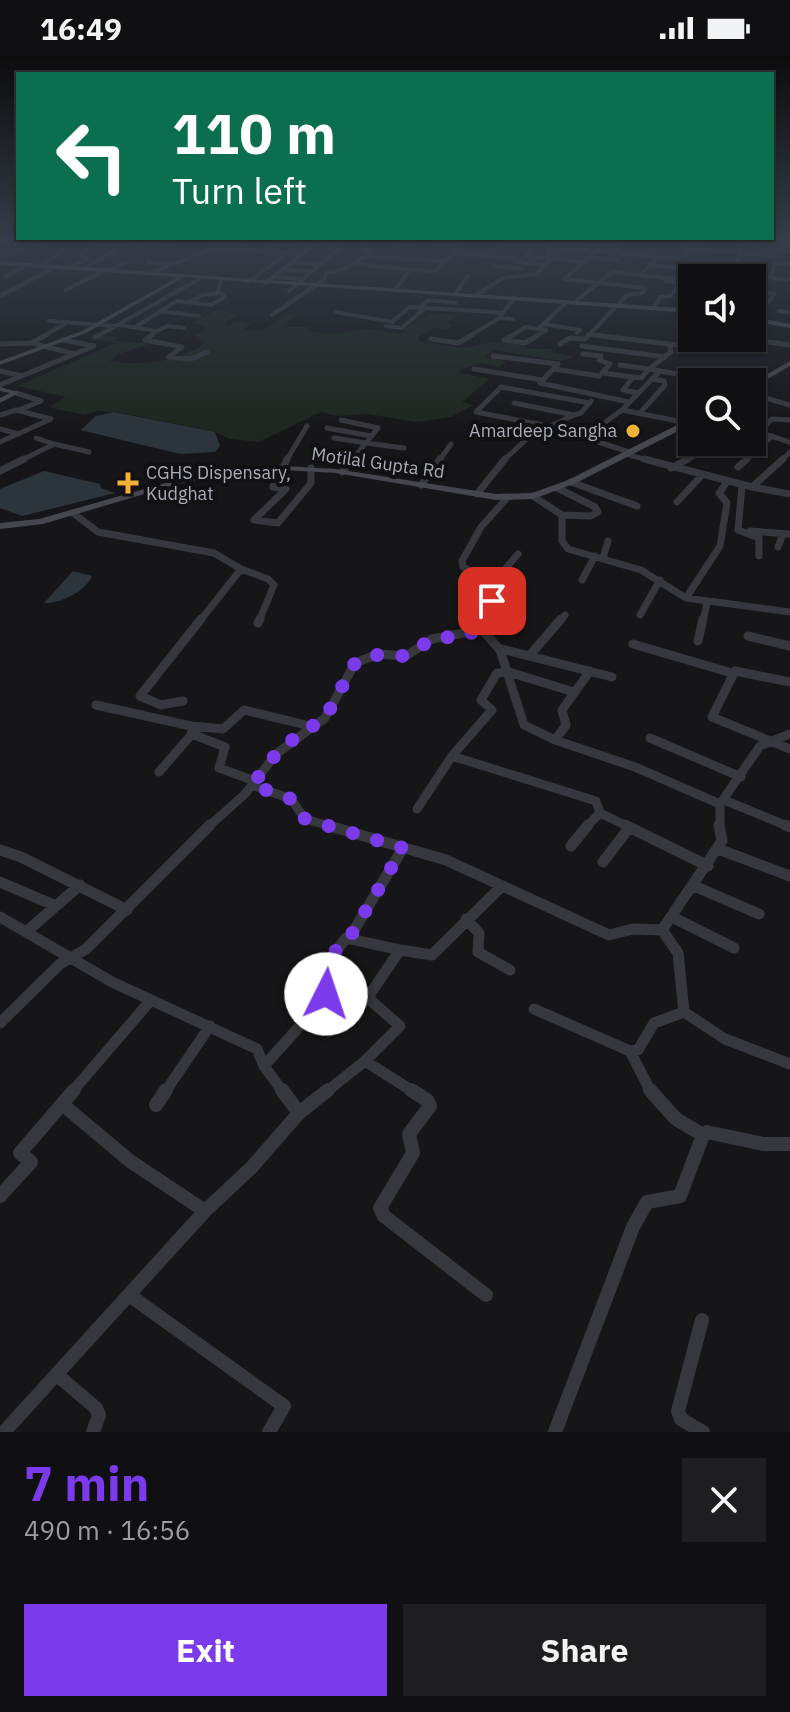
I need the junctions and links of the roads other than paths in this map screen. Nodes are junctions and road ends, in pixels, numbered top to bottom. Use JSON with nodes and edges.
{"nodes":[{"id":1,"x":134,"y":303,"type":"edge"},
{"id":2,"x":156,"y":303,"type":"edge"},
{"id":3,"x":173,"y":303,"type":"edge"},
{"id":4,"x":289,"y":303,"type":"edge"},
{"id":5,"x":426,"y":303,"type":"edge"},
{"id":6,"x":462,"y":303,"type":"edge"},
{"id":7,"x":510,"y":303,"type":"edge"},
{"id":8,"x":566,"y":303,"type":"edge"},
{"id":9,"x":593,"y":303,"type":"edge"},
{"id":10,"x":657,"y":303,"type":"edge"},
{"id":11,"x":480,"y":305,"type":"joint"},
{"id":12,"x":620,"y":305,"type":"junction"},
{"id":13,"x":422,"y":308,"type":"junction"},
{"id":14,"x":654,"y":308,"type":"junction"},
{"id":15,"x":473,"y":310,"type":"junction"},
{"id":16,"x":678,"y":310,"type":"edge"},
{"id":17,"x":160,"y":311,"type":"junction"},
{"id":18,"x":779,"y":311,"type":"dead end"},
{"id":19,"x":336,"y":312,"type":"dead end"},
{"id":20,"x":790,"y":312,"type":"edge"},
{"id":21,"x":272,"y":315,"type":"dead end"},
{"id":22,"x":500,"y":315,"type":"junction"},
{"id":23,"x":199,"y":316,"type":"dead end"},
{"id":24,"x":375,"y":319,"type":"junction"},
{"id":25,"x":513,"y":319,"type":"dead end"},
{"id":26,"x":49,"y":321,"type":"dead end"},
{"id":27,"x":350,"y":321,"type":"dead end"},
{"id":28,"x":68,"y":322,"type":"junction"},
{"id":29,"x":392,"y":322,"type":"junction"},
{"id":30,"x":766,"y":322,"type":"edge"},
{"id":31,"x":94,"y":325,"type":"junction"},
{"id":32,"x":117,"y":325,"type":"junction"},
{"id":33,"x":540,"y":326,"type":"junction"},
{"id":34,"x":790,"y":326,"type":"edge"},
{"id":35,"x":135,"y":327,"type":"junction"},
{"id":36,"x":184,"y":328,"type":"dead end"},
{"id":37,"x":157,"y":331,"type":"junction"},
{"id":38,"x":577,"y":333,"type":"dead end"},
{"id":39,"x":588,"y":334,"type":"junction"},
{"id":40,"x":95,"y":337,"type":"dead end"},
{"id":41,"x":431,"y":339,"type":"dead end"},
{"id":42,"x":63,"y":340,"type":"junction"},
{"id":43,"x":72,"y":342,"type":"junction"},
{"id":44,"x":653,"y":342,"type":"junction"},
{"id":45,"x":766,"y":342,"type":"edge"},
{"id":46,"x":31,"y":343,"type":"junction"},
{"id":47,"x":0,"y":344,"type":"edge"},
{"id":48,"x":560,"y":344,"type":"dead end"},
{"id":49,"x":669,"y":344,"type":"junction"},
{"id":50,"x":678,"y":345,"type":"edge"},
{"id":51,"x":790,"y":345,"type":"edge"},
{"id":52,"x":47,"y":346,"type":"junction"},
{"id":53,"x":582,"y":346,"type":"dead end"},
{"id":54,"x":55,"y":348,"type":"junction"},
{"id":55,"x":207,"y":352,"type":"dead end"},
{"id":56,"x":75,"y":354,"type":"junction"},
{"id":57,"x":583,"y":354,"type":"dead end"},
{"id":58,"x":642,"y":354,"type":"junction"},
{"id":59,"x":493,"y":356,"type":"dead end"},
{"id":60,"x":665,"y":357,"type":"junction"},
{"id":61,"x":0,"y":363,"type":"edge"},
{"id":62,"x":790,"y":363,"type":"edge"},
{"id":63,"x":620,"y":365,"type":"dead end"},
{"id":64,"x":474,"y":369,"type":"dead end"},
{"id":65,"x":554,"y":369,"type":"junction"},
{"id":66,"x":649,"y":369,"type":"junction"},
{"id":67,"x":0,"y":371,"type":"edge"},
{"id":68,"x":660,"y":371,"type":"junction"},
{"id":69,"x":777,"y":371,"type":"junction"},
{"id":70,"x":790,"y":373,"type":"edge"},
{"id":71,"x":678,"y":374,"type":"edge"},
{"id":72,"x":601,"y":375,"type":"junction"},
{"id":73,"x":22,"y":376,"type":"junction"},
{"id":74,"x":633,"y":377,"type":"junction"},
{"id":75,"x":766,"y":378,"type":"edge"},
{"id":76,"x":652,"y":379,"type":"junction"},
{"id":77,"x":542,"y":380,"type":"junction"},
{"id":78,"x":0,"y":387,"type":"edge"},
{"id":79,"x":16,"y":393,"type":"junction"},
{"id":80,"x":638,"y":393,"type":"junction"},
{"id":81,"x":586,"y":394,"type":"junction"},
{"id":82,"x":596,"y":396,"type":"junction"},
{"id":83,"x":766,"y":398,"type":"edge"},
{"id":84,"x":0,"y":401,"type":"edge"},
{"id":85,"x":629,"y":402,"type":"junction"},
{"id":86,"x":514,"y":403,"type":"dead end"},
{"id":87,"x":590,"y":403,"type":"junction"},
{"id":88,"x":790,"y":405,"type":"edge"},
{"id":89,"x":19,"y":410,"type":"junction"},
{"id":90,"x":622,"y":410,"type":"junction"},
{"id":91,"x":640,"y":413,"type":"junction"},
{"id":92,"x":0,"y":415,"type":"edge"},
{"id":93,"x":574,"y":415,"type":"junction"},
{"id":94,"x":341,"y":420,"type":"dead end"},
{"id":95,"x":678,"y":420,"type":"edge"},
{"id":96,"x":604,"y":423,"type":"dead end"},
{"id":97,"x":790,"y":423,"type":"edge"},
{"id":98,"x":766,"y":424,"type":"edge"},
{"id":99,"x":307,"y":426,"type":"dead end"},
{"id":100,"x":548,"y":426,"type":"junction"},
{"id":101,"x":327,"y":428,"type":"dead end"},
{"id":102,"x":678,"y":428,"type":"edge"},
{"id":103,"x":0,"y":429,"type":"edge"},
{"id":104,"x":19,"y":434,"type":"junction"},
{"id":105,"x":766,"y":434,"type":"edge"},
{"id":106,"x":371,"y":436,"type":"junction"},
{"id":107,"x":772,"y":436,"type":"junction"},
{"id":108,"x":36,"y":438,"type":"dead end"},
{"id":109,"x":334,"y":438,"type":"dead end"},
{"id":110,"x":0,"y":442,"type":"edge"},
{"id":111,"x":598,"y":442,"type":"dead end"},
{"id":112,"x":790,"y":442,"type":"edge"},
{"id":113,"x":366,"y":443,"type":"junction"},
{"id":114,"x":54,"y":444,"type":"junction"},
{"id":115,"x":451,"y":444,"type":"dead end"},
{"id":116,"x":404,"y":448,"type":"dead end"},
{"id":117,"x":89,"y":452,"type":"dead end"},
{"id":118,"x":790,"y":452,"type":"edge"},
{"id":119,"x":627,"y":453,"type":"junction"},
{"id":120,"x":694,"y":456,"type":"edge"},
{"id":121,"x":738,"y":467,"type":"dead end"},
{"id":122,"x":282,"y":468,"type":"junction"},
{"id":123,"x":311,"y":468,"type":"junction"},
{"id":124,"x":671,"y":468,"type":"junction"},
{"id":125,"x":0,"y":471,"type":"edge"},
{"id":126,"x":342,"y":472,"type":"junction"},
{"id":127,"x":701,"y":476,"type":"junction"},
{"id":128,"x":571,"y":482,"type":"junction"},
{"id":129,"x":727,"y":482,"type":"junction"},
{"id":130,"x":421,"y":485,"type":"junction"},
{"id":131,"x":742,"y":486,"type":"junction"},
{"id":132,"x":752,"y":487,"type":"junction"},
{"id":133,"x":557,"y":488,"type":"junction"},
{"id":134,"x":477,"y":494,"type":"junction"},
{"id":135,"x":790,"y":494,"type":"edge"},
{"id":136,"x":533,"y":496,"type":"junction"},
{"id":137,"x":507,"y":498,"type":"junction"},
{"id":138,"x":677,"y":502,"type":"dead end"},
{"id":139,"x":637,"y":506,"type":"dead end"},
{"id":140,"x":73,"y":513,"type":"junction"},
{"id":141,"x":562,"y":515,"type":"junction"},
{"id":142,"x":0,"y":526,"type":"edge"},
{"id":143,"x":738,"y":530,"type":"junction"},
{"id":144,"x":786,"y":534,"type":"edge"},
{"id":145,"x":608,"y":541,"type":"dead end"},
{"id":146,"x":778,"y":547,"type":"dead end"},
{"id":147,"x":518,"y":554,"type":"dead end"},
{"id":148,"x":759,"y":556,"type":"dead end"},
{"id":149,"x":599,"y":557,"type":"junction"},
{"id":150,"x":241,"y":569,"type":"junction"},
{"id":151,"x":582,"y":580,"type":"dead end"},
{"id":152,"x":660,"y":580,"type":"junction"},
{"id":153,"x":494,"y":582,"type":"junction"},
{"id":154,"x":686,"y":598,"type":"junction"},
{"id":155,"x":707,"y":603,"type":"junction"},
{"id":156,"x":790,"y":612,"type":"edge"},
{"id":157,"x":565,"y":615,"type":"dead end"},
{"id":158,"x":640,"y":615,"type":"dead end"},
{"id":159,"x":258,"y":623,"type":"dead end"},
{"id":160,"x":478,"y":625,"type":"junction"},
{"id":161,"x":748,"y":636,"type":"dead end"},
{"id":162,"x":698,"y":641,"type":"dead end"},
{"id":163,"x":633,"y":644,"type":"dead end"},
{"id":164,"x":790,"y":646,"type":"edge"},
{"id":165,"x":498,"y":648,"type":"junction"},
{"id":166,"x":531,"y":654,"type":"junction"},
{"id":167,"x":590,"y":671,"type":"junction"},
{"id":168,"x":509,"y":672,"type":"junction"},
{"id":169,"x":732,"y":673,"type":"junction"},
{"id":170,"x":612,"y":677,"type":"dead end"},
{"id":171,"x":790,"y":682,"type":"edge"},
{"id":172,"x":574,"y":692,"type":"junction"},
{"id":173,"x":183,"y":701,"type":"dead end"},
{"id":174,"x":96,"y":705,"type":"dead end"},
{"id":175,"x":310,"y":726,"type":"junction"},
{"id":176,"x":191,"y":730,"type":"junction"},
{"id":177,"x":790,"y":734,"type":"edge"},
{"id":178,"x":650,"y":738,"type":"dead end"},
{"id":179,"x":555,"y":740,"type":"junction"},
{"id":180,"x":773,"y":742,"type":"junction"},
{"id":181,"x":790,"y":749,"type":"edge"},
{"id":182,"x":452,"y":756,"type":"junction"},
{"id":183,"x":159,"y":772,"type":"dead end"},
{"id":184,"x":741,"y":777,"type":"junction"},
{"id":185,"x":254,"y":783,"type":"junction"},
{"id":186,"x":722,"y":802,"type":"junction"},
{"id":187,"x":417,"y":809,"type":"dead end"},
{"id":188,"x":600,"y":813,"type":"junction"},
{"id":189,"x":790,"y":827,"type":"edge"},
{"id":190,"x":629,"y":828,"type":"junction"},
{"id":191,"x":571,"y":846,"type":"dead end"},
{"id":192,"x":403,"y":848,"type":"junction"},
{"id":193,"x":718,"y":849,"type":"junction"},
{"id":194,"x":0,"y":850,"type":"edge"},
{"id":195,"x":603,"y":862,"type":"dead end"},
{"id":196,"x":708,"y":866,"type":"junction"},
{"id":197,"x":790,"y":876,"type":"edge"},
{"id":198,"x":0,"y":882,"type":"edge"},
{"id":199,"x":80,"y":885,"type":"junction"},
{"id":200,"x":502,"y":886,"type":"junction"},
{"id":201,"x":694,"y":886,"type":"junction"},
{"id":202,"x":56,"y":906,"type":"junction"},
{"id":203,"x":127,"y":910,"type":"junction"},
{"id":204,"x":759,"y":914,"type":"dead end"},
{"id":205,"x":0,"y":917,"type":"edge"},
{"id":206,"x":672,"y":917,"type":"junction"},
{"id":207,"x":466,"y":919,"type":"junction"},
{"id":208,"x":662,"y":930,"type":"junction"},
{"id":209,"x":26,"y":932,"type":"junction"},
{"id":210,"x":350,"y":937,"type":"junction"},
{"id":211,"x":734,"y":948,"type":"dead end"},
{"id":212,"x":400,"y":950,"type":"junction"},
{"id":213,"x":73,"y":957,"type":"junction"},
{"id":214,"x":510,"y":970,"type":"dead end"},
{"id":215,"x":151,"y":1000,"type":"junction"},
{"id":216,"x":534,"y":1009,"type":"dead end"},
{"id":217,"x":684,"y":1012,"type":"junction"},
{"id":218,"x":0,"y":1023,"type":"edge"},
{"id":219,"x":210,"y":1026,"type":"junction"},
{"id":220,"x":630,"y":1051,"type":"junction"},
{"id":221,"x":365,"y":1061,"type":"junction"},
{"id":222,"x":790,"y":1064,"type":"edge"},
{"id":223,"x":264,"y":1066,"type":"junction"},
{"id":224,"x":62,"y":1104,"type":"junction"},
{"id":225,"x":156,"y":1105,"type":"dead end"},
{"id":226,"x":299,"y":1113,"type":"junction"},
{"id":227,"x":703,"y":1135,"type":"junction"},
{"id":228,"x":790,"y":1144,"type":"edge"},
{"id":229,"x":0,"y":1196,"type":"edge"},
{"id":230,"x":205,"y":1211,"type":"junction"},
{"id":231,"x":129,"y":1295,"type":"junction"},
{"id":232,"x":486,"y":1295,"type":"dead end"},
{"id":233,"x":702,"y":1320,"type":"dead end"},
{"id":234,"x":57,"y":1375,"type":"junction"},
{"id":235,"x":4,"y":1432,"type":"edge"},
{"id":236,"x":93,"y":1432,"type":"edge"},
{"id":237,"x":269,"y":1432,"type":"edge"},
{"id":238,"x":555,"y":1432,"type":"edge"},
{"id":239,"x":703,"y":1432,"type":"edge"}],
"edges":[{"from":1,"to":31,"type":"street"},
{"from":2,"to":32,"type":"street"},
{"from":3,"to":17,"type":"street"},
{"from":4,"to":21,"type":"street"},
{"from":5,"to":13,"type":"street"},
{"from":6,"to":11,"type":"street"},
{"from":7,"to":22,"type":"street"},
{"from":8,"to":33,"type":"street"},
{"from":9,"to":12,"type":"street"},
{"from":10,"to":14,"type":"street"},
{"from":11,"to":15,"type":"street"},
{"from":12,"to":14,"type":"street"},
{"from":12,"to":39,"type":"street"},
{"from":13,"to":15,"type":"street"},
{"from":13,"to":29,"type":"street"},
{"from":13,"to":29,"type":"street"},
{"from":14,"to":16,"type":"street"},
{"from":15,"to":22,"type":"street"},
{"from":17,"to":23,"type":"street"},
{"from":17,"to":35,"type":"street"},
{"from":18,"to":20,"type":"street"},
{"from":19,"to":24,"type":"street"},
{"from":22,"to":25,"type":"street"},
{"from":22,"to":41,"type":"street"},
{"from":24,"to":27,"type":"street"},
{"from":24,"to":29,"type":"street"},
{"from":26,"to":28,"type":"street"},
{"from":28,"to":31,"type":"street"},
{"from":28,"to":46,"type":"street"},
{"from":30,"to":34,"type":"street"},
{"from":31,"to":32,"type":"street"},
{"from":31,"to":42,"type":"street"},
{"from":32,"to":35,"type":"street"},
{"from":32,"to":40,"type":"street"},
{"from":33,"to":33,"type":"street"},
{"from":33,"to":38,"type":"street"},
{"from":35,"to":37,"type":"street"},
{"from":36,"to":37,"type":"street"},
{"from":37,"to":55,"type":"street"},
{"from":39,"to":44,"type":"street"},
{"from":39,"to":48,"type":"street"},
{"from":42,"to":43,"type":"street"},
{"from":42,"to":52,"type":"street"},
{"from":43,"to":54,"type":"street"},
{"from":43,"to":56,"type":"street"},
{"from":44,"to":49,"type":"street"},
{"from":44,"to":58,"type":"street"},
{"from":45,"to":51,"type":"street"},
{"from":46,"to":47,"type":"street"},
{"from":46,"to":52,"type":"street"},
{"from":49,"to":50,"type":"street"},
{"from":49,"to":60,"type":"street"},
{"from":52,"to":54,"type":"street"},
{"from":52,"to":61,"type":"street"},
{"from":53,"to":58,"type":"street"},
{"from":54,"to":56,"type":"street"},
{"from":56,"to":73,"type":"street"},
{"from":57,"to":72,"type":"street"},
{"from":58,"to":60,"type":"street"},
{"from":59,"to":65,"type":"street"},
{"from":60,"to":66,"type":"street"},
{"from":62,"to":69,"type":"street"},
{"from":63,"to":66,"type":"street"},
{"from":64,"to":77,"type":"street"},
{"from":65,"to":72,"type":"street"},
{"from":65,"to":77,"type":"street"},
{"from":66,"to":68,"type":"street"},
{"from":66,"to":74,"type":"street"},
{"from":67,"to":73,"type":"street"},
{"from":68,"to":71,"type":"street"},
{"from":68,"to":76,"type":"street"},
{"from":69,"to":70,"type":"street"},
{"from":69,"to":75,"type":"street"},
{"from":72,"to":74,"type":"street"},
{"from":72,"to":81,"type":"street"},
{"from":73,"to":78,"type":"street"},
{"from":74,"to":80,"type":"street"},
{"from":76,"to":80,"type":"street"},
{"from":76,"to":91,"type":"street"},
{"from":77,"to":81,"type":"street"},
{"from":78,"to":79,"type":"street"},
{"from":79,"to":84,"type":"street"},
{"from":79,"to":89,"type":"street"},
{"from":80,"to":85,"type":"street"},
{"from":81,"to":82,"type":"street"},
{"from":82,"to":85,"type":"street"},
{"from":82,"to":87,"type":"street"},
{"from":83,"to":88,"type":"street"},
{"from":85,"to":90,"type":"street"},
{"from":86,"to":93,"type":"street"},
{"from":87,"to":93,"type":"street"},
{"from":87,"to":100,"type":"street"},
{"from":89,"to":92,"type":"street"},
{"from":89,"to":104,"type":"street"},
{"from":90,"to":91,"type":"street"},
{"from":90,"to":96,"type":"street"},
{"from":91,"to":95,"type":"street"},
{"from":93,"to":100,"type":"street"},
{"from":94,"to":106,"type":"street"},
{"from":97,"to":98,"type":"street"},
{"from":99,"to":122,"type":"street"},
{"from":100,"to":134,"type":"street"},
{"from":101,"to":106,"type":"street"},
{"from":102,"to":119,"type":"street","name":"Motilal Gupta Rd"},
{"from":103,"to":104,"type":"street"},
{"from":104,"to":110,"type":"street"},
{"from":105,"to":107,"type":"street"},
{"from":106,"to":113,"type":"street"},
{"from":107,"to":112,"type":"street"},
{"from":107,"to":121,"type":"street"},
{"from":108,"to":114,"type":"street"},
{"from":109,"to":113,"type":"street"},
{"from":111,"to":119,"type":"street"},
{"from":113,"to":116,"type":"street"},
{"from":113,"to":126,"type":"street"},
{"from":114,"to":117,"type":"street"},
{"from":114,"to":125,"type":"street"},
{"from":115,"to":130,"type":"street"},
{"from":118,"to":132,"type":"street"},
{"from":119,"to":124,"type":"street"},
{"from":119,"to":128,"type":"street","name":"Motilal Gupta Rd"},
{"from":120,"to":124,"type":"street"},
{"from":122,"to":123,"type":"street","name":"Motilal Gupta Rd"},
{"from":122,"to":123,"type":"street"},
{"from":122,"to":140,"type":"street","name":"Motilal Gupta Rd"},
{"from":123,"to":126,"type":"street","name":"Motilal Gupta Rd"},
{"from":124,"to":127,"type":"street"},
{"from":126,"to":130,"type":"street","name":"Motilal Gupta Rd"},
{"from":127,"to":129,"type":"street"},
{"from":127,"to":138,"type":"street"},
{"from":128,"to":133,"type":"street","name":"Motilal Gupta Rd"},
{"from":128,"to":139,"type":"street"},
{"from":129,"to":131,"type":"street"},
{"from":129,"to":154,"type":"street"},
{"from":130,"to":134,"type":"street","name":"Motilal Gupta Rd"},
{"from":131,"to":132,"type":"street"},
{"from":131,"to":143,"type":"street"},
{"from":132,"to":135,"type":"street"},
{"from":133,"to":136,"type":"street","name":"Motilal Gupta Rd"},
{"from":133,"to":141,"type":"street"},
{"from":134,"to":137,"type":"street","name":"Motilal Gupta Rd"},
{"from":136,"to":137,"type":"street","name":"Motilal Gupta Rd"},
{"from":136,"to":141,"type":"street"},
{"from":137,"to":153,"type":"street"},
{"from":140,"to":142,"type":"street","name":"Motilal Gupta Rd"},
{"from":140,"to":150,"type":"street"},
{"from":141,"to":149,"type":"street"},
{"from":143,"to":144,"type":"street"},
{"from":143,"to":148,"type":"street"},
{"from":144,"to":146,"type":"street"},
{"from":145,"to":149,"type":"street"},
{"from":147,"to":153,"type":"street"},
{"from":149,"to":151,"type":"street"},
{"from":149,"to":152,"type":"street"},
{"from":150,"to":159,"type":"street"},
{"from":150,"to":173,"type":"street"},
{"from":152,"to":154,"type":"street"},
{"from":152,"to":158,"type":"street"},
{"from":153,"to":160,"type":"street"},
{"from":154,"to":155,"type":"street"},
{"from":155,"to":156,"type":"street"},
{"from":155,"to":162,"type":"street"},
{"from":157,"to":166,"type":"street"},
{"from":160,"to":165,"type":"street"},
{"from":160,"to":175,"type":"street"},
{"from":161,"to":164,"type":"street"},
{"from":163,"to":169,"type":"street"},
{"from":165,"to":166,"type":"street"},
{"from":165,"to":168,"type":"street"},
{"from":166,"to":167,"type":"street"},
{"from":167,"to":170,"type":"street"},
{"from":167,"to":172,"type":"street"},
{"from":168,"to":172,"type":"street"},
{"from":168,"to":179,"type":"street"},
{"from":168,"to":182,"type":"street"},
{"from":169,"to":171,"type":"street"},
{"from":169,"to":180,"type":"street"},
{"from":172,"to":179,"type":"street"},
{"from":174,"to":176,"type":"street"},
{"from":175,"to":176,"type":"street"},
{"from":175,"to":185,"type":"street"},
{"from":176,"to":183,"type":"street"},
{"from":176,"to":185,"type":"street"},
{"from":177,"to":180,"type":"street"},
{"from":178,"to":184,"type":"street"},
{"from":179,"to":186,"type":"street"},
{"from":180,"to":181,"type":"street"},
{"from":180,"to":184,"type":"street"},
{"from":182,"to":187,"type":"street"},
{"from":182,"to":188,"type":"street"},
{"from":184,"to":186,"type":"street"},
{"from":185,"to":192,"type":"street"},
{"from":185,"to":203,"type":"street"},
{"from":186,"to":189,"type":"street"},
{"from":186,"to":193,"type":"street"},
{"from":188,"to":190,"type":"street"},
{"from":188,"to":191,"type":"street"},
{"from":190,"to":195,"type":"street"},
{"from":190,"to":196,"type":"street"},
{"from":192,"to":200,"type":"street"},
{"from":192,"to":210,"type":"street"},
{"from":193,"to":196,"type":"street"},
{"from":193,"to":197,"type":"street"},
{"from":194,"to":199,"type":"street"},
{"from":196,"to":201,"type":"street"},
{"from":198,"to":202,"type":"street"},
{"from":199,"to":202,"type":"street"},
{"from":199,"to":203,"type":"street"},
{"from":200,"to":207,"type":"street"},
{"from":200,"to":208,"type":"street"},
{"from":201,"to":204,"type":"street"},
{"from":201,"to":206,"type":"street"},
{"from":202,"to":209,"type":"street"},
{"from":203,"to":213,"type":"street"},
{"from":205,"to":209,"type":"street"},
{"from":206,"to":208,"type":"street"},
{"from":206,"to":211,"type":"street"},
{"from":207,"to":212,"type":"street"},
{"from":207,"to":214,"type":"street"},
{"from":208,"to":217,"type":"street"},
{"from":209,"to":213,"type":"street"},
{"from":210,"to":212,"type":"street"},
{"from":210,"to":223,"type":"street"},
{"from":212,"to":221,"type":"street"},
{"from":213,"to":215,"type":"street"},
{"from":213,"to":218,"type":"street"},
{"from":215,"to":219,"type":"street"},
{"from":215,"to":224,"type":"street"},
{"from":216,"to":220,"type":"street"},
{"from":217,"to":220,"type":"street"},
{"from":217,"to":222,"type":"street"},
{"from":219,"to":223,"type":"street"},
{"from":219,"to":225,"type":"street"},
{"from":220,"to":227,"type":"street"},
{"from":221,"to":226,"type":"street"},
{"from":221,"to":232,"type":"street"},
{"from":223,"to":226,"type":"street"},
{"from":224,"to":229,"type":"street"},
{"from":224,"to":230,"type":"street"},
{"from":226,"to":230,"type":"street"},
{"from":227,"to":228,"type":"street"},
{"from":227,"to":238,"type":"street"},
{"from":230,"to":231,"type":"street"},
{"from":231,"to":234,"type":"street"},
{"from":231,"to":237,"type":"street"},
{"from":233,"to":239,"type":"street"},
{"from":234,"to":235,"type":"street"},
{"from":234,"to":236,"type":"street"}]}
